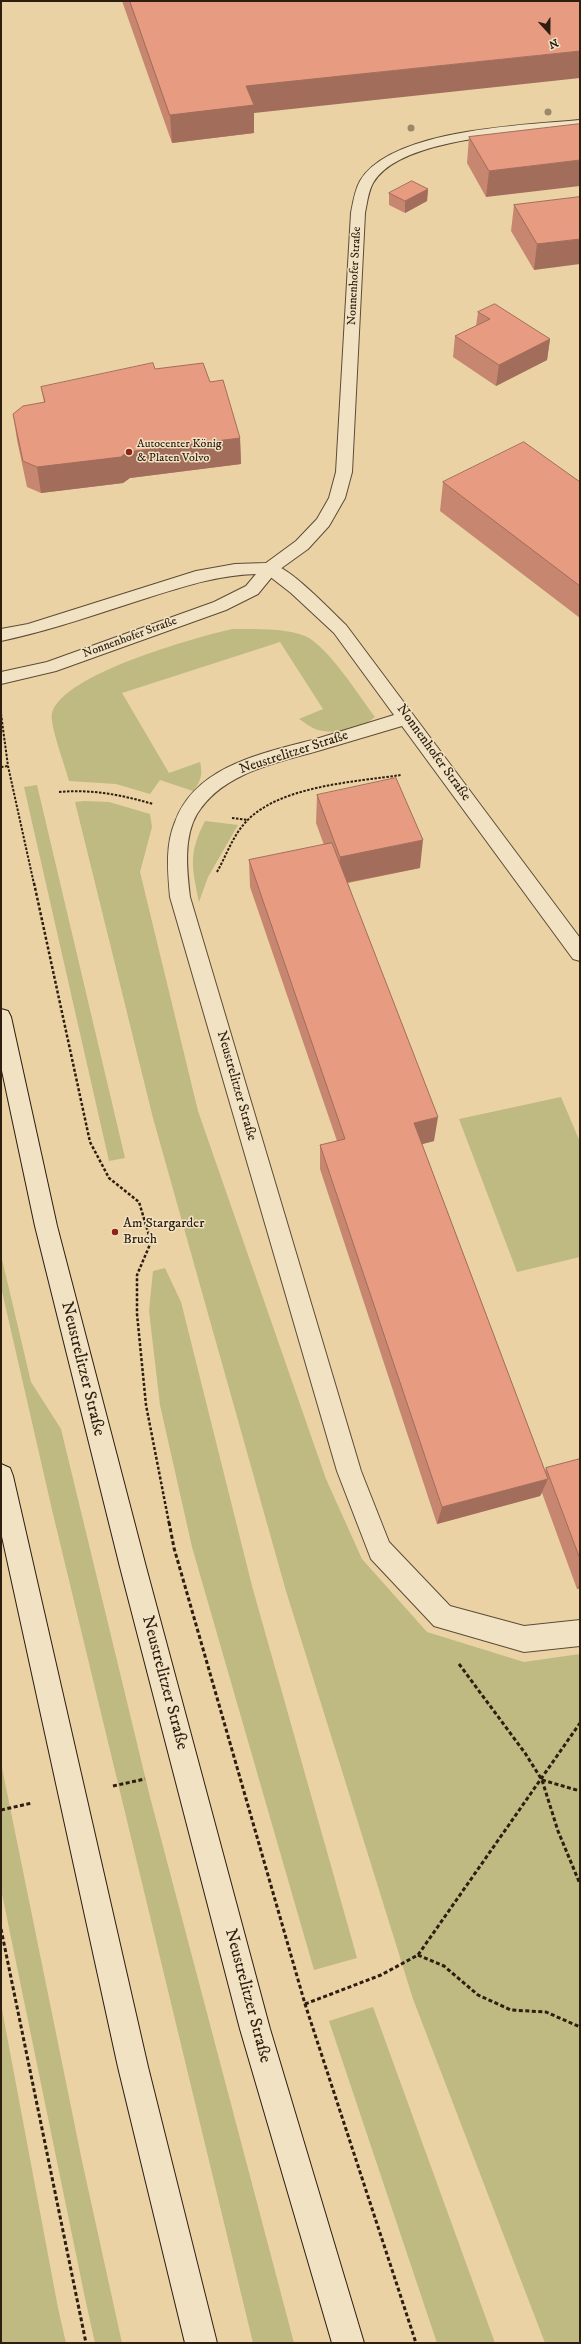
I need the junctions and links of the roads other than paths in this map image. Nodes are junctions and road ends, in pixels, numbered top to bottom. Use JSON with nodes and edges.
{"nodes":[{"id":1,"x":580,"y":124,"type":"edge"},
{"id":2,"x":270,"y":568,"type":"junction"},
{"id":3,"x":1,"y":635,"type":"edge"},
{"id":4,"x":1,"y":678,"type":"edge"},
{"id":5,"x":407,"y":718,"type":"junction"},
{"id":6,"x":580,"y":953,"type":"edge"},
{"id":7,"x":1,"y":1017,"type":"edge"},
{"id":8,"x":1,"y":1476,"type":"edge"},
{"id":9,"x":580,"y":1633,"type":"edge"},
{"id":10,"x":201,"y":2343,"type":"edge"},
{"id":11,"x":348,"y":2343,"type":"edge"}],
"edges":[{"from":1,"to":2,"type":"street","name":"Nonnenhofer Straße"},
{"from":2,"to":3,"type":"street"},
{"from":2,"to":4,"type":"street","name":"Nonnenhofer Straße"},
{"from":2,"to":5,"type":"street","name":"Nonnenhofer Straße"},
{"from":5,"to":6,"type":"street","name":"Nonnenhofer Straße"},
{"from":5,"to":9,"type":"street","name":"Neustrelitzer Straße"},
{"from":7,"to":11,"type":"street","name":"Neustrelitzer Straße"},
{"from":8,"to":10,"type":"street"}]}
